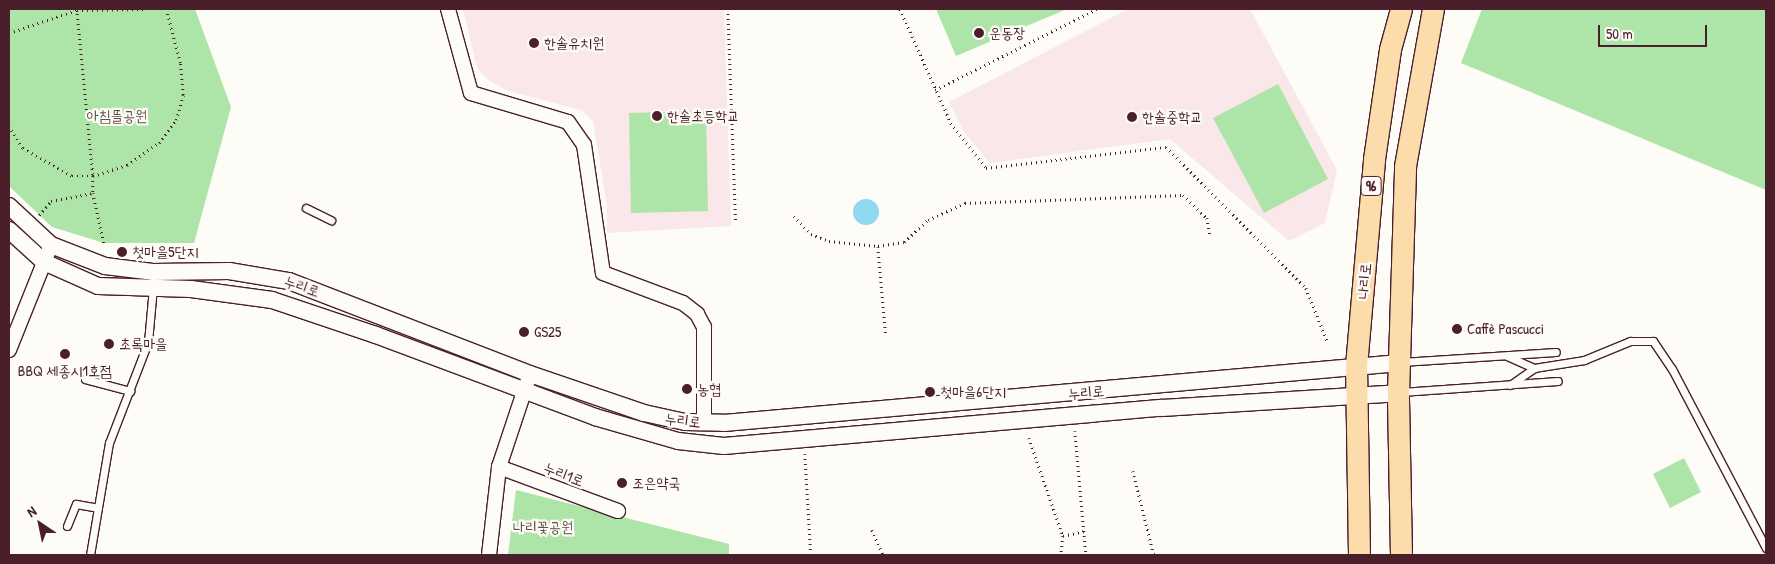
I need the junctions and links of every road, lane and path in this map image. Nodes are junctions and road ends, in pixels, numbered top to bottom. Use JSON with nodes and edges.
{"nodes":[{"id":1,"x":77,"y":9,"type":"edge"},
{"id":2,"x":145,"y":9,"type":"edge"},
{"id":3,"x":166,"y":9,"type":"edge"},
{"id":4,"x":448,"y":9,"type":"edge"},
{"id":5,"x":728,"y":9,"type":"edge"},
{"id":6,"x":900,"y":9,"type":"edge"},
{"id":7,"x":1096,"y":9,"type":"edge"},
{"id":8,"x":1401,"y":9,"type":"edge"},
{"id":9,"x":1434,"y":9,"type":"edge"},
{"id":10,"x":9,"y":33,"type":"edge"},
{"id":11,"x":935,"y":90,"type":"junction"},
{"id":12,"x":9,"y":126,"type":"edge"},
{"id":13,"x":93,"y":176,"type":"junction"},
{"id":14,"x":93,"y":193,"type":"junction"},
{"id":15,"x":9,"y":206,"type":"edge"},
{"id":16,"x":306,"y":208,"type":"dead end"},
{"id":17,"x":38,"y":216,"type":"dead end"},
{"id":18,"x":794,"y":216,"type":"dead end"},
{"id":19,"x":331,"y":220,"type":"dead end"},
{"id":20,"x":736,"y":223,"type":"dead end"},
{"id":21,"x":9,"y":230,"type":"edge"},
{"id":22,"x":1210,"y":235,"type":"dead end"},
{"id":23,"x":104,"y":243,"type":"dead end"},
{"id":24,"x":52,"y":245,"type":"junction"},
{"id":25,"x":878,"y":246,"type":"junction"},
{"id":26,"x":44,"y":262,"type":"junction"},
{"id":27,"x":153,"y":272,"type":"junction"},
{"id":28,"x":152,"y":290,"type":"junction"},
{"id":29,"x":886,"y":337,"type":"dead end"},
{"id":30,"x":1328,"y":343,"type":"dead end"},
{"id":31,"x":9,"y":350,"type":"edge"},
{"id":32,"x":1556,"y":352,"type":"dead end"},
{"id":33,"x":1505,"y":356,"type":"junction"},
{"id":34,"x":1399,"y":362,"type":"junction"},
{"id":35,"x":1356,"y":366,"type":"junction"},
{"id":36,"x":1534,"y":368,"type":"junction"},
{"id":37,"x":530,"y":374,"type":"junction"},
{"id":38,"x":85,"y":379,"type":"dead end"},
{"id":39,"x":1558,"y":382,"type":"dead end"},
{"id":40,"x":1510,"y":385,"type":"junction"},
{"id":41,"x":524,"y":390,"type":"junction"},
{"id":42,"x":130,"y":391,"type":"junction"},
{"id":43,"x":1398,"y":393,"type":"junction"},
{"id":44,"x":1355,"y":396,"type":"junction"},
{"id":45,"x":704,"y":423,"type":"junction"},
{"id":46,"x":1075,"y":429,"type":"dead end"},
{"id":47,"x":1029,"y":438,"type":"dead end"},
{"id":48,"x":806,"y":454,"type":"dead end"},
{"id":49,"x":499,"y":467,"type":"junction"},
{"id":50,"x":1133,"y":471,"type":"dead end"},
{"id":51,"x":98,"y":508,"type":"junction"},
{"id":52,"x":618,"y":511,"type":"dead end"},
{"id":53,"x":67,"y":526,"type":"dead end"},
{"id":54,"x":872,"y":530,"type":"dead end"},
{"id":55,"x":1084,"y":531,"type":"junction"},
{"id":56,"x":1062,"y":536,"type":"junction"},
{"id":57,"x":1766,"y":548,"type":"edge"},
{"id":58,"x":90,"y":555,"type":"edge"},
{"id":59,"x":489,"y":555,"type":"edge"},
{"id":60,"x":812,"y":555,"type":"edge"},
{"id":61,"x":883,"y":555,"type":"edge"},
{"id":62,"x":1061,"y":555,"type":"edge"},
{"id":63,"x":1086,"y":555,"type":"edge"},
{"id":64,"x":1154,"y":555,"type":"edge"},
{"id":65,"x":1359,"y":555,"type":"edge"},
{"id":66,"x":1401,"y":555,"type":"edge"}],
"edges":[{"from":1,"to":2,"type":"path"},
{"from":1,"to":10,"type":"path"},
{"from":1,"to":13,"type":"path"},
{"from":3,"to":13,"type":"path"},
{"from":4,"to":45,"type":"street"},
{"from":5,"to":20,"type":"path"},
{"from":6,"to":11,"type":"path"},
{"from":7,"to":11,"type":"path"},
{"from":8,"to":35,"type":"main road","name":"나리로","number":"96"},
{"from":9,"to":34,"type":"main road","number":"96"},
{"from":11,"to":30,"type":"path"},
{"from":12,"to":13,"type":"path"},
{"from":13,"to":14,"type":"path"},
{"from":14,"to":17,"type":"path"},
{"from":14,"to":23,"type":"path"},
{"from":15,"to":24,"type":"street","name":"누리로"},
{"from":16,"to":19,"type":"lane"},
{"from":18,"to":25,"type":"path"},
{"from":21,"to":26,"type":"street","name":"누리로"},
{"from":22,"to":25,"type":"path"},
{"from":24,"to":26,"type":"street"},
{"from":24,"to":27,"type":"street","name":"누리로"},
{"from":25,"to":29,"type":"path"},
{"from":26,"to":28,"type":"street","name":"누리로"},
{"from":26,"to":31,"type":"street"},
{"from":27,"to":28,"type":"lane"},
{"from":27,"to":37,"type":"street","name":"누리로"},
{"from":28,"to":41,"type":"street","name":"누리로"},
{"from":28,"to":42,"type":"lane"},
{"from":32,"to":33,"type":"lane"},
{"from":33,"to":34,"type":"lane"},
{"from":33,"to":36,"type":"lane"},
{"from":34,"to":35,"type":"street","name":"누리로"},
{"from":34,"to":43,"type":"main road","number":"96"},
{"from":35,"to":44,"type":"main road","name":"나리로","number":"96"},
{"from":35,"to":45,"type":"street","name":"누리로"},
{"from":36,"to":40,"type":"lane"},
{"from":36,"to":57,"type":"lane"},
{"from":37,"to":41,"type":"street"},
{"from":37,"to":45,"type":"street","name":"누리로"},
{"from":38,"to":42,"type":"lane"},
{"from":39,"to":40,"type":"lane"},
{"from":40,"to":43,"type":"lane"},
{"from":41,"to":44,"type":"street","name":"누리로"},
{"from":41,"to":49,"type":"street"},
{"from":42,"to":51,"type":"lane"},
{"from":43,"to":44,"type":"street","name":"누리로"},
{"from":43,"to":66,"type":"main road","number":"96"},
{"from":44,"to":65,"type":"main road","name":"나리로","number":"96"},
{"from":46,"to":55,"type":"path"},
{"from":47,"to":56,"type":"path"},
{"from":48,"to":60,"type":"path"},
{"from":49,"to":52,"type":"street","name":"누리1로"},
{"from":49,"to":59,"type":"street"},
{"from":50,"to":64,"type":"path"},
{"from":51,"to":53,"type":"lane"},
{"from":51,"to":58,"type":"lane"},
{"from":54,"to":61,"type":"path"},
{"from":55,"to":56,"type":"path"},
{"from":55,"to":63,"type":"path"},
{"from":56,"to":62,"type":"path"}]}
